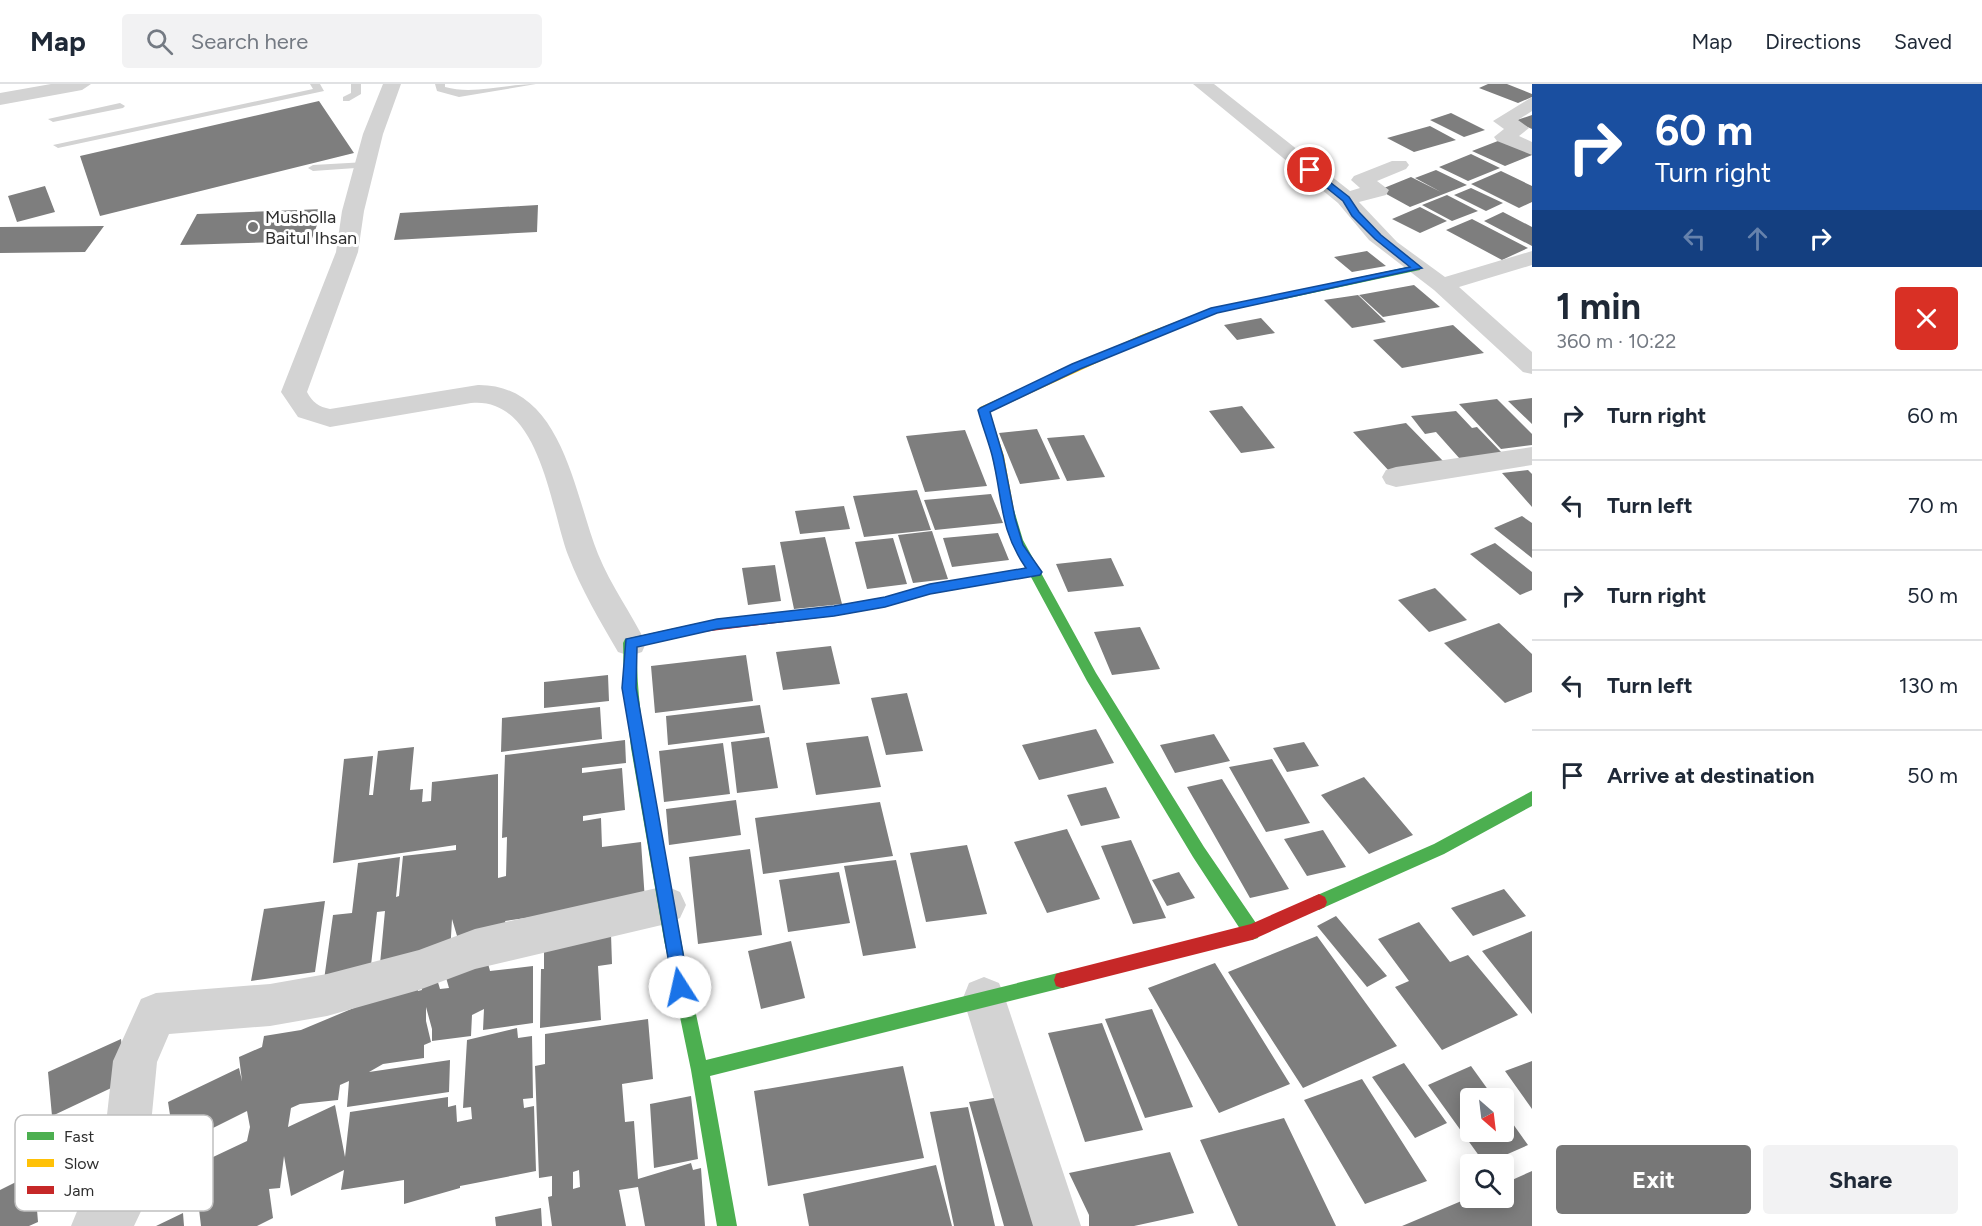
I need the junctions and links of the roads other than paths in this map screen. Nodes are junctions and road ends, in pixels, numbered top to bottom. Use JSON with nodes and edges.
{"nodes":[{"id":1,"x":82,"y":84,"type":"edge"},
{"id":2,"x":315,"y":84,"type":"edge"},
{"id":3,"x":356,"y":84,"type":"edge"},
{"id":4,"x":392,"y":84,"type":"edge"},
{"id":5,"x":440,"y":84,"type":"edge"},
{"id":6,"x":531,"y":84,"type":"edge"},
{"id":7,"x":1202,"y":84,"type":"edge"},
{"id":8,"x":0,"y":99,"type":"edge"},
{"id":9,"x":346,"y":99,"type":"dead end"},
{"id":10,"x":1532,"y":102,"type":"edge"},
{"id":11,"x":120,"y":106,"type":"dead end"},
{"id":12,"x":53,"y":119,"type":"dead end"},
{"id":13,"x":58,"y":145,"type":"dead end"},
{"id":14,"x":1532,"y":149,"type":"edge"},
{"id":15,"x":366,"y":165,"type":"junction"},
{"id":16,"x":1400,"y":165,"type":"dead end"},
{"id":17,"x":313,"y":168,"type":"dead end"},
{"id":18,"x":1346,"y":199,"type":"junction"},
{"id":19,"x":1532,"y":258,"type":"edge"},
{"id":20,"x":1417,"y":268,"type":"junction"},
{"id":21,"x":1442,"y":285,"type":"junction"},
{"id":22,"x":1532,"y":366,"type":"edge"},
{"id":23,"x":1532,"y":456,"type":"edge"},
{"id":24,"x":1396,"y":477,"type":"dead end"},
{"id":25,"x":1036,"y":572,"type":"junction"},
{"id":26,"x":630,"y":643,"type":"junction"},
{"id":27,"x":1532,"y":798,"type":"edge"},
{"id":28,"x":666,"y":905,"type":"junction"},
{"id":29,"x":1252,"y":932,"type":"junction"},
{"id":30,"x":984,"y":998,"type":"junction"},
{"id":31,"x":700,"y":1070,"type":"junction"},
{"id":32,"x":129,"y":1115,"type":"edge"},
{"id":33,"x":116,"y":1211,"type":"edge"},
{"id":34,"x":95,"y":1226,"type":"edge"},
{"id":35,"x":727,"y":1226,"type":"edge"},
{"id":36,"x":1057,"y":1226,"type":"edge"}],
"edges":[{"from":1,"to":8,"type":"street"},
{"from":2,"to":13,"type":"lane"},
{"from":3,"to":9,"type":"lane"},
{"from":4,"to":15,"type":"street"},
{"from":5,"to":6,"type":"lane"},
{"from":7,"to":18,"type":"street"},
{"from":10,"to":14,"type":"street"},
{"from":11,"to":12,"type":"lane"},
{"from":15,"to":17,"type":"lane"},
{"from":15,"to":26,"type":"street"},
{"from":16,"to":18,"type":"street"},
{"from":18,"to":20,"type":"street"},
{"from":19,"to":21,"type":"street"},
{"from":20,"to":21,"type":"street"},
{"from":20,"to":25,"type":"street"},
{"from":21,"to":22,"type":"street"},
{"from":23,"to":24,"type":"street"},
{"from":25,"to":26,"type":"street"},
{"from":25,"to":29,"type":"street"},
{"from":26,"to":28,"type":"street"},
{"from":27,"to":29,"type":"street"},
{"from":28,"to":31,"type":"street"},
{"from":28,"to":32,"type":"street"},
{"from":29,"to":30,"type":"street"},
{"from":30,"to":31,"type":"street"},
{"from":30,"to":36,"type":"street"},
{"from":31,"to":35,"type":"street"},
{"from":33,"to":34,"type":"street"}]}
